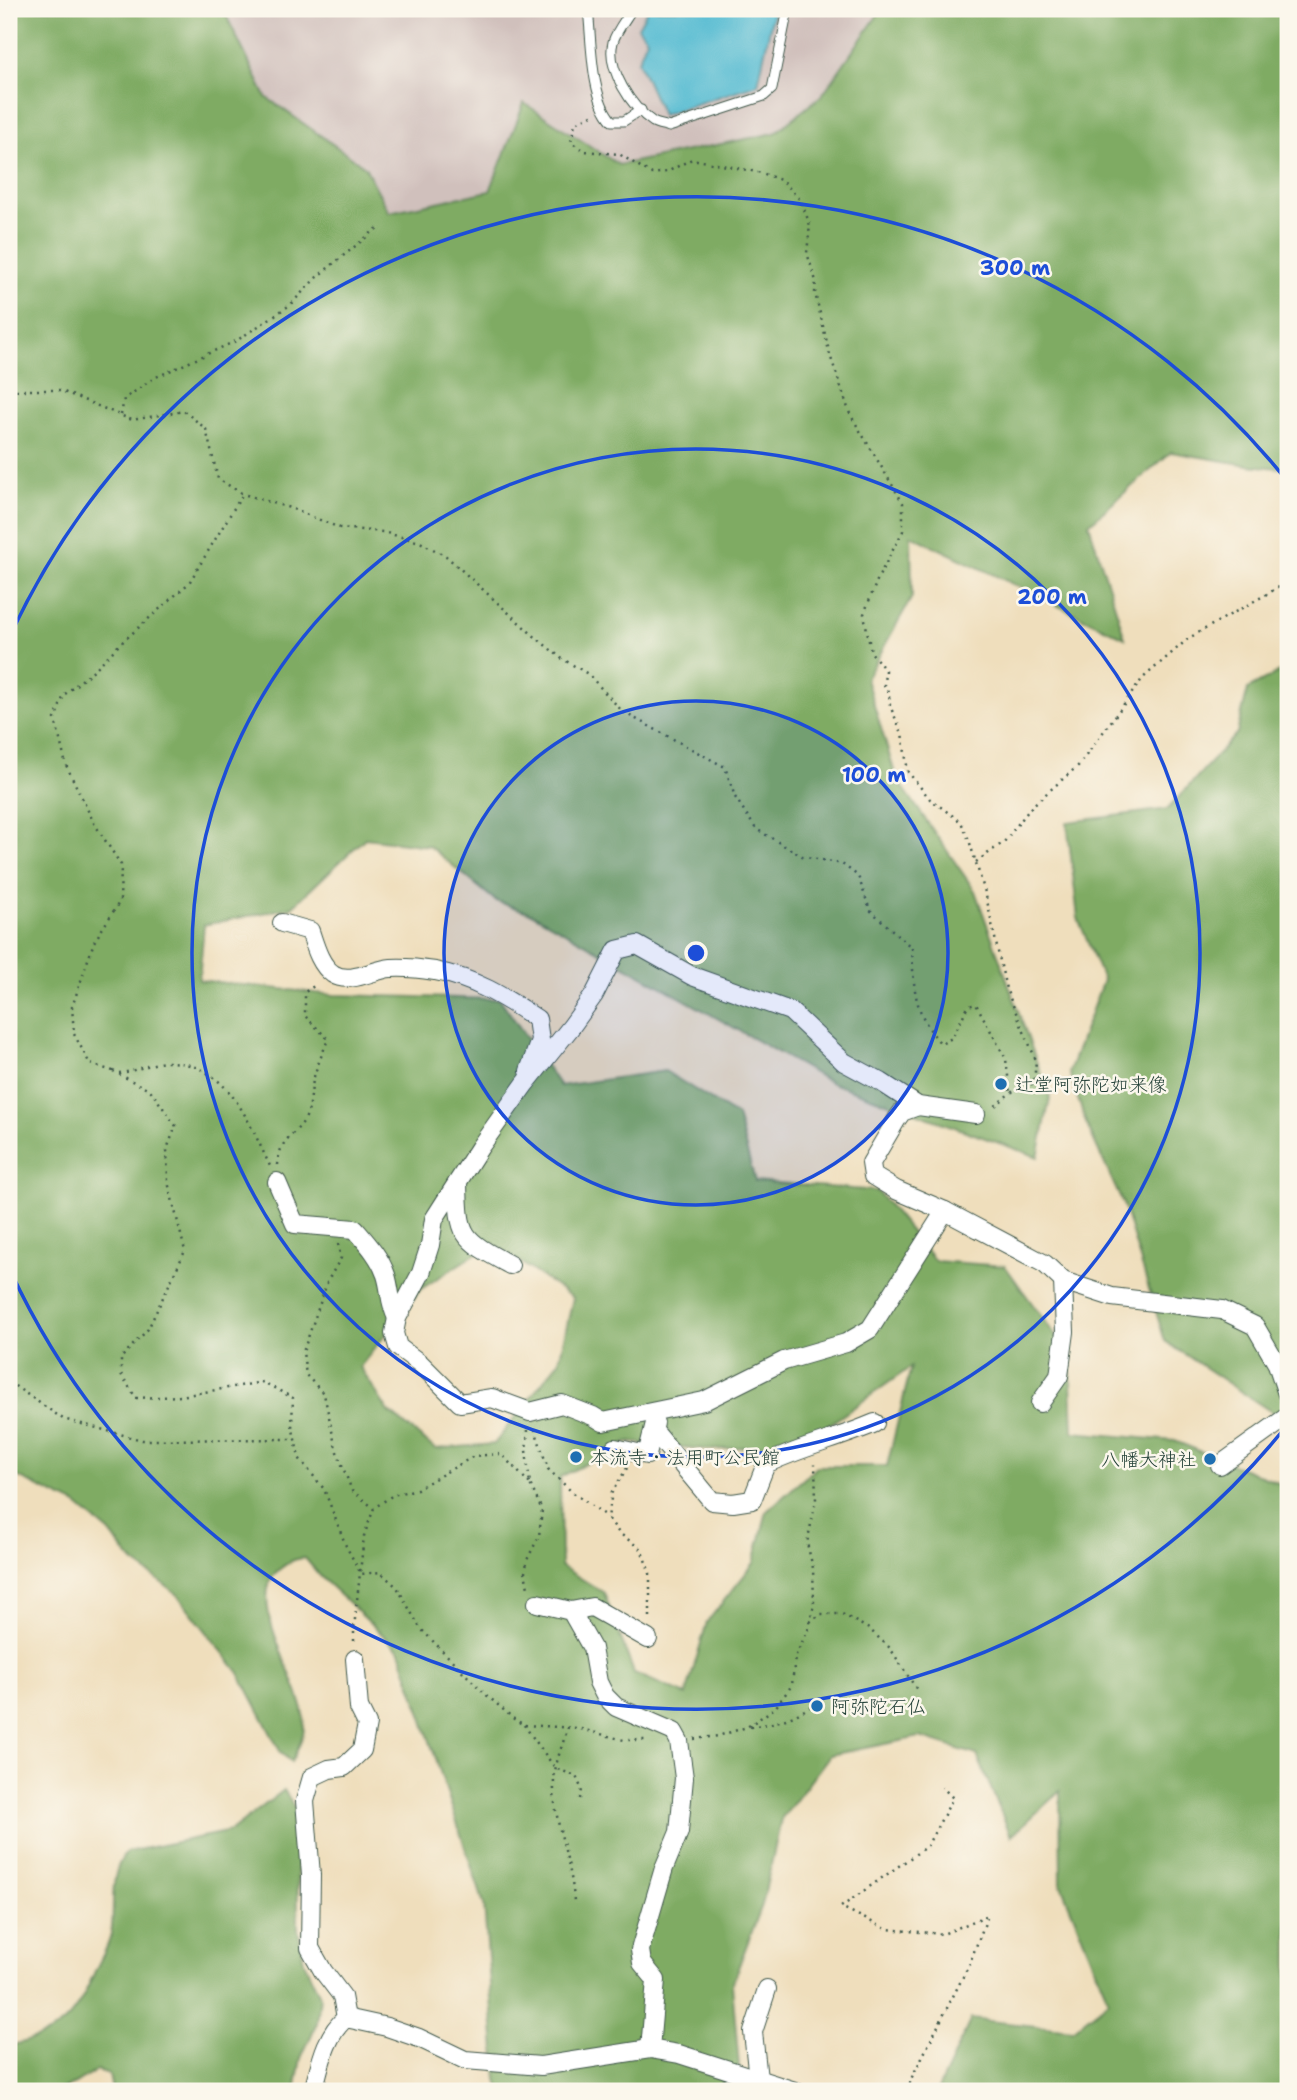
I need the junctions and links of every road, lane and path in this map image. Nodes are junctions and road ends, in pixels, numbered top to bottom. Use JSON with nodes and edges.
{"nodes":[{"id":1,"x":588,"y":9,"type":"edge"},
{"id":2,"x":632,"y":9,"type":"edge"},
{"id":3,"x":788,"y":9,"type":"edge"},
{"id":4,"x":640,"y":110,"type":"junction"},
{"id":5,"x":603,"y":111,"type":"junction"},
{"id":6,"x":379,"y":227,"type":"dead end"},
{"id":7,"x":9,"y":390,"type":"edge"},
{"id":8,"x":121,"y":415,"type":"junction"},
{"id":9,"x":243,"y":494,"type":"junction"},
{"id":10,"x":1288,"y":582,"type":"edge"},
{"id":11,"x":976,"y":862,"type":"junction"},
{"id":12,"x":282,"y":923,"type":"dead end"},
{"id":13,"x":333,"y":974,"type":"junction"},
{"id":14,"x":113,"y":1071,"type":"junction"},
{"id":15,"x":524,"y":1084,"type":"junction"},
{"id":16,"x":1010,"y":1093,"type":"junction"},
{"id":17,"x":918,"y":1106,"type":"junction"},
{"id":18,"x":976,"y":1114,"type":"joint"},
{"id":19,"x":277,"y":1182,"type":"junction"},
{"id":20,"x":458,"y":1182,"type":"junction"},
{"id":21,"x":945,"y":1210,"type":"junction"},
{"id":22,"x":338,"y":1242,"type":"dead end"},
{"id":23,"x":510,"y":1265,"type":"dead end"},
{"id":24,"x":1063,"y":1281,"type":"junction"},
{"id":25,"x":397,"y":1318,"type":"junction"},
{"id":26,"x":9,"y":1382,"type":"edge"},
{"id":27,"x":1288,"y":1397,"type":"edge"},
{"id":28,"x":1040,"y":1403,"type":"dead end"},
{"id":29,"x":530,"y":1412,"type":"junction"},
{"id":30,"x":1288,"y":1416,"type":"edge"},
{"id":31,"x":655,"y":1422,"type":"junction"},
{"id":32,"x":874,"y":1423,"type":"dead end"},
{"id":33,"x":295,"y":1439,"type":"junction"},
{"id":34,"x":816,"y":1445,"type":"junction"},
{"id":35,"x":615,"y":1448,"type":"joint"},
{"id":36,"x":1220,"y":1465,"type":"dead end"},
{"id":37,"x":530,"y":1484,"type":"junction"},
{"id":38,"x":374,"y":1508,"type":"junction"},
{"id":39,"x":608,"y":1518,"type":"junction"},
{"id":40,"x":361,"y":1574,"type":"junction"},
{"id":41,"x":537,"y":1603,"type":"joint"},
{"id":42,"x":571,"y":1611,"type":"junction"},
{"id":43,"x":810,"y":1622,"type":"junction"},
{"id":44,"x":648,"y":1639,"type":"joint"},
{"id":45,"x":355,"y":1659,"type":"joint"},
{"id":46,"x":917,"y":1690,"type":"dead end"},
{"id":47,"x":819,"y":1701,"type":"dead end"},
{"id":48,"x":524,"y":1725,"type":"junction"},
{"id":49,"x":568,"y":1727,"type":"junction"},
{"id":50,"x":747,"y":1727,"type":"junction"},
{"id":51,"x":651,"y":1740,"type":"dead end"},
{"id":52,"x":679,"y":1741,"type":"junction"},
{"id":53,"x":555,"y":1769,"type":"junction"},
{"id":54,"x":942,"y":1787,"type":"dead end"},
{"id":55,"x":579,"y":1803,"type":"dead end"},
{"id":56,"x":574,"y":1904,"type":"dead end"},
{"id":57,"x":767,"y":1989,"type":"dead end"},
{"id":58,"x":346,"y":2018,"type":"junction"},
{"id":59,"x":650,"y":2049,"type":"junction"},
{"id":60,"x":758,"y":2079,"type":"junction"},
{"id":61,"x":313,"y":2091,"type":"edge"},
{"id":62,"x":795,"y":2091,"type":"edge"},
{"id":63,"x":908,"y":2091,"type":"edge"}],
"edges":[{"from":1,"to":5,"type":"lane"},
{"from":2,"to":4,"type":"lane"},
{"from":3,"to":4,"type":"lane"},
{"from":4,"to":5,"type":"lane"},
{"from":5,"to":11,"type":"path"},
{"from":6,"to":8,"type":"path"},
{"from":7,"to":8,"type":"path"},
{"from":8,"to":9,"type":"path"},
{"from":9,"to":14,"type":"path"},
{"from":9,"to":16,"type":"path"},
{"from":10,"to":11,"type":"path"},
{"from":11,"to":16,"type":"path"},
{"from":12,"to":13,"type":"street"},
{"from":13,"to":15,"type":"street"},
{"from":13,"to":19,"type":"path"},
{"from":14,"to":19,"type":"path"},
{"from":14,"to":33,"type":"path"},
{"from":15,"to":17,"type":"street"},
{"from":15,"to":20,"type":"street"},
{"from":16,"to":18,"type":"path"},
{"from":17,"to":18,"type":"street"},
{"from":17,"to":21,"type":"street"},
{"from":19,"to":25,"type":"street"},
{"from":20,"to":23,"type":"street"},
{"from":20,"to":25,"type":"street"},
{"from":21,"to":24,"type":"street"},
{"from":21,"to":31,"type":"street"},
{"from":22,"to":38,"type":"path"},
{"from":24,"to":27,"type":"street"},
{"from":24,"to":28,"type":"street"},
{"from":25,"to":29,"type":"street"},
{"from":26,"to":33,"type":"path"},
{"from":29,"to":31,"type":"street"},
{"from":29,"to":37,"type":"path"},
{"from":29,"to":39,"type":"path"},
{"from":30,"to":36,"type":"street"},
{"from":31,"to":34,"type":"street"},
{"from":31,"to":35,"type":"street"},
{"from":32,"to":34,"type":"street"},
{"from":33,"to":40,"type":"path"},
{"from":34,"to":43,"type":"path"},
{"from":35,"to":39,"type":"path"},
{"from":37,"to":38,"type":"path"},
{"from":37,"to":41,"type":"path"},
{"from":38,"to":40,"type":"path"},
{"from":39,"to":44,"type":"path"},
{"from":40,"to":45,"type":"path"},
{"from":40,"to":48,"type":"path"},
{"from":41,"to":42,"type":"street"},
{"from":42,"to":44,"type":"street"},
{"from":42,"to":52,"type":"street"},
{"from":43,"to":46,"type":"path"},
{"from":43,"to":50,"type":"path"},
{"from":45,"to":58,"type":"street"},
{"from":47,"to":50,"type":"path"},
{"from":48,"to":49,"type":"path"},
{"from":48,"to":53,"type":"path"},
{"from":49,"to":51,"type":"path"},
{"from":49,"to":53,"type":"path"},
{"from":50,"to":52,"type":"path"},
{"from":52,"to":59,"type":"street"},
{"from":53,"to":55,"type":"path"},
{"from":53,"to":56,"type":"path"},
{"from":54,"to":63,"type":"path"},
{"from":57,"to":60,"type":"street"},
{"from":58,"to":59,"type":"street"},
{"from":58,"to":61,"type":"street"},
{"from":59,"to":60,"type":"street"},
{"from":60,"to":62,"type":"street"}]}
